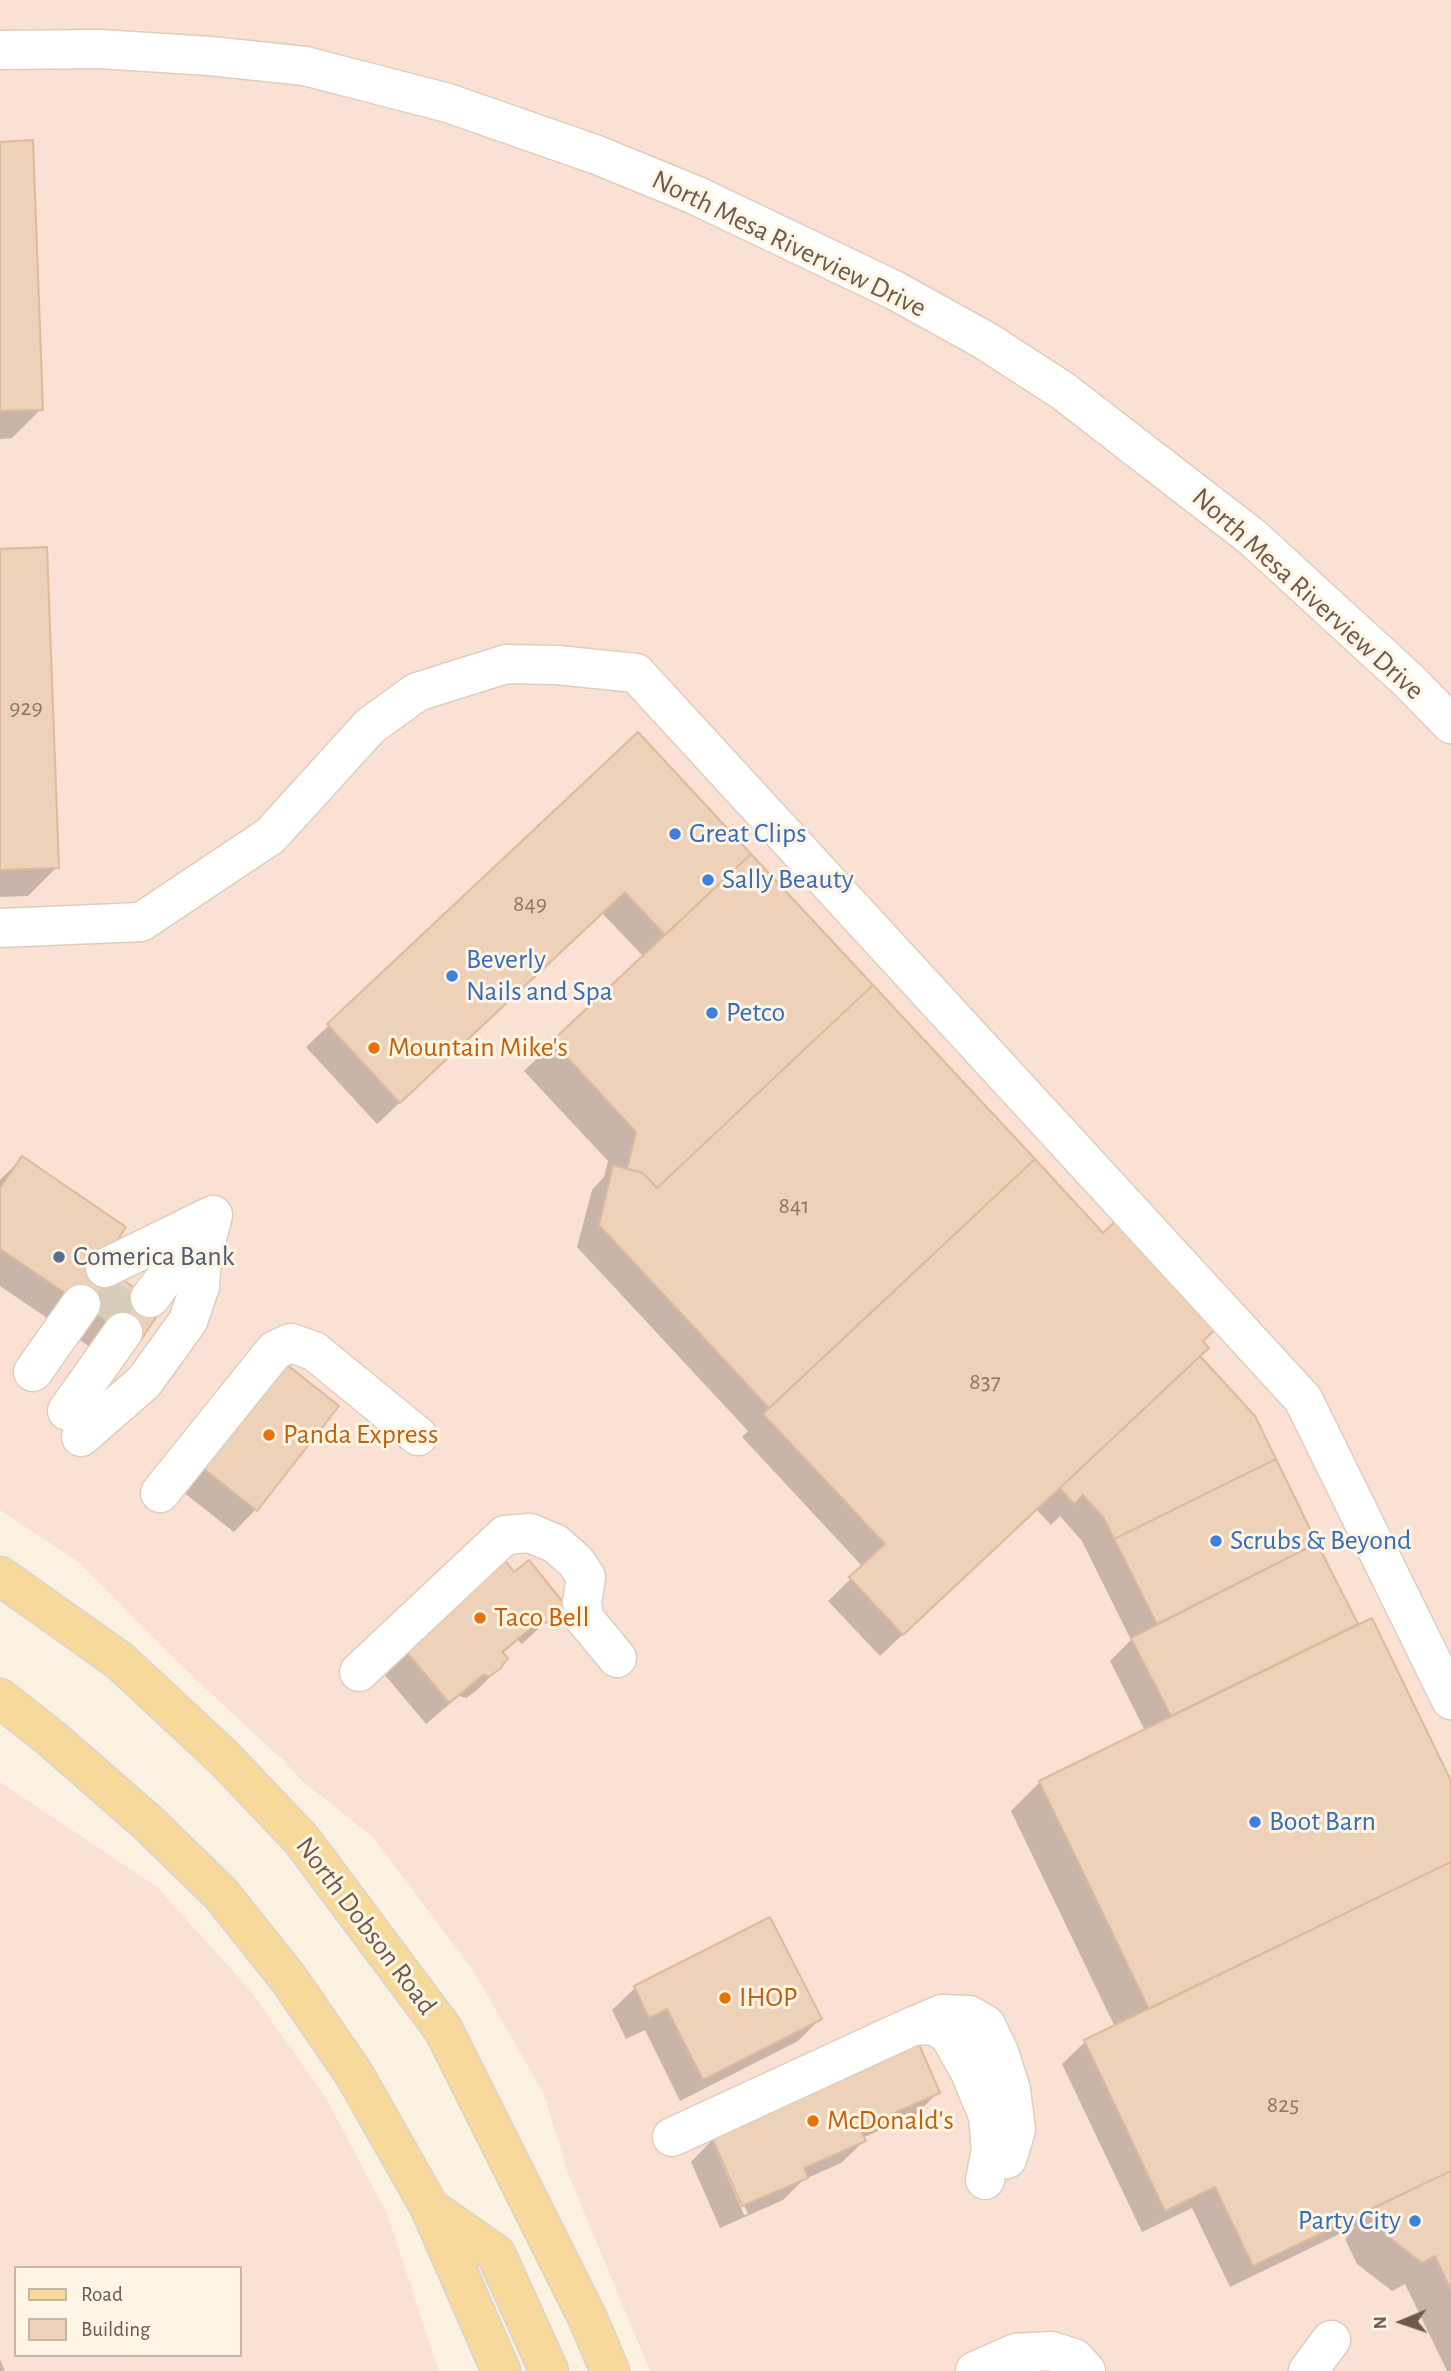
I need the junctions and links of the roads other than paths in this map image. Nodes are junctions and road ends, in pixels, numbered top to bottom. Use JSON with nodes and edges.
{"nodes":[{"id":1,"x":0,"y":50,"type":"edge"},
{"id":2,"x":1451,"y":724,"type":"edge"},
{"id":3,"x":0,"y":928,"type":"edge"},
{"id":4,"x":213,"y":1215,"type":"junction"},
{"id":5,"x":58,"y":1402,"type":"junction"},
{"id":6,"x":418,"y":1436,"type":"dead end"},
{"id":7,"x":160,"y":1493,"type":"dead end"},
{"id":8,"x":0,"y":1576,"type":"edge"},
{"id":9,"x":617,"y":1658,"type":"dead end"},
{"id":10,"x":359,"y":1672,"type":"dead end"},
{"id":11,"x":0,"y":1698,"type":"edge"},
{"id":12,"x":1451,"y":1700,"type":"edge"},
{"id":13,"x":673,"y":2137,"type":"dead end"},
{"id":14,"x":985,"y":2180,"type":"dead end"},
{"id":15,"x":430,"y":2208,"type":"junction"},
{"id":16,"x":1331,"y":2340,"type":"dead end"},
{"id":17,"x":501,"y":2371,"type":"edge"},
{"id":18,"x":549,"y":2371,"type":"edge"},
{"id":19,"x":610,"y":2371,"type":"edge"},
{"id":20,"x":975,"y":2371,"type":"edge"},
{"id":21,"x":1086,"y":2371,"type":"edge"},
{"id":22,"x":1308,"y":2371,"type":"edge"}],
"edges":[{"from":1,"to":2,"type":"street","name":"North Mesa Riverview Drive"},
{"from":3,"to":12,"type":"street"},
{"from":4,"to":4,"type":"street"},
{"from":4,"to":5,"type":"street"},
{"from":5,"to":5,"type":"street"},
{"from":6,"to":7,"type":"street"},
{"from":8,"to":19,"type":"main road","name":"North Dobson Road"},
{"from":9,"to":10,"type":"street"},
{"from":11,"to":15,"type":"main road"},
{"from":13,"to":14,"type":"street"},
{"from":15,"to":17,"type":"main road"},
{"from":15,"to":18,"type":"main road"},
{"from":16,"to":22,"type":"street"},
{"from":20,"to":21,"type":"street"}]}
